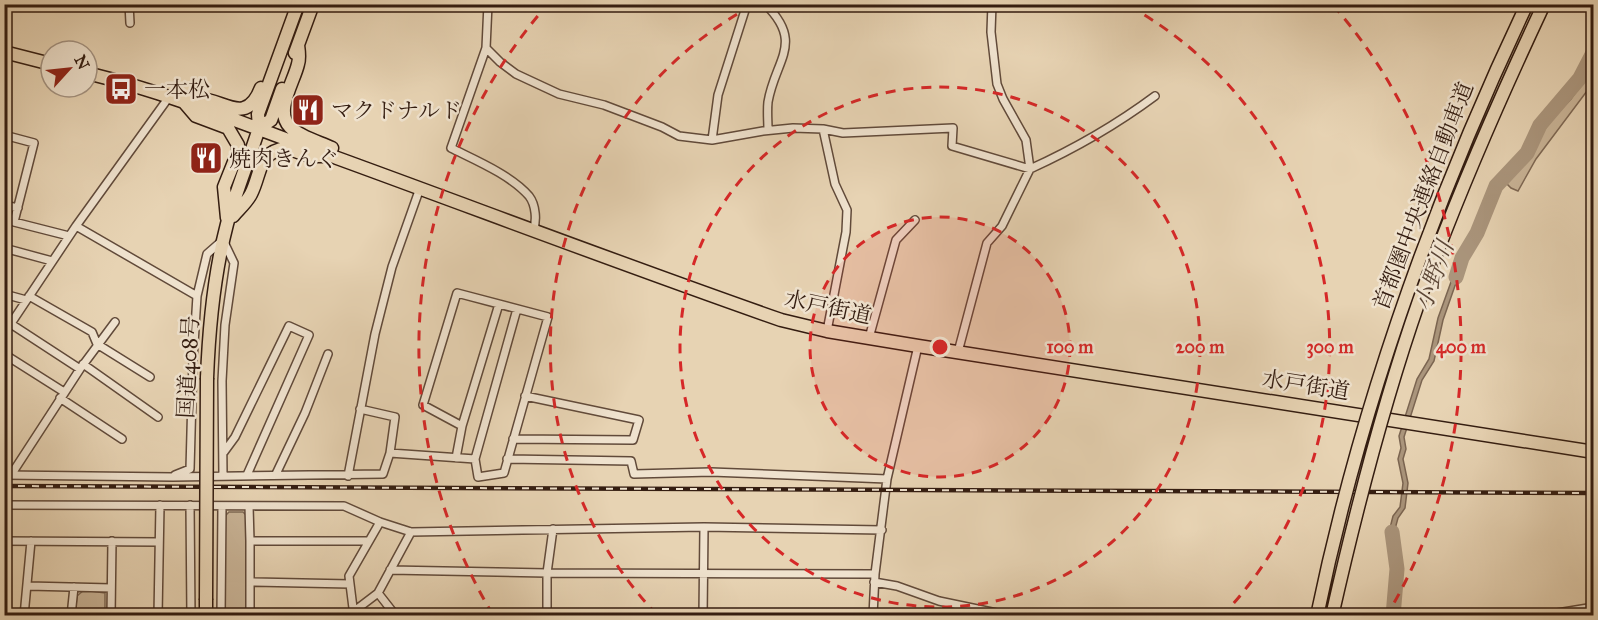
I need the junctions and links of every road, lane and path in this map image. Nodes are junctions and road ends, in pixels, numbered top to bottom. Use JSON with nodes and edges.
{"nodes":[{"id":1,"x":129,"y":4,"type":"edge"},
{"id":2,"x":297,"y":4,"type":"edge"},
{"id":3,"x":313,"y":4,"type":"edge"},
{"id":4,"x":488,"y":4,"type":"edge"},
{"id":5,"x":747,"y":4,"type":"edge"},
{"id":6,"x":765,"y":4,"type":"edge"},
{"id":7,"x":992,"y":4,"type":"edge"},
{"id":8,"x":1527,"y":4,"type":"edge"},
{"id":9,"x":1544,"y":4,"type":"edge"},
{"id":10,"x":130,"y":23,"type":"dead end"},
{"id":11,"x":286,"y":36,"type":"junction"},
{"id":12,"x":298,"y":45,"type":"junction"},
{"id":13,"x":486,"y":48,"type":"junction"},
{"id":14,"x":4,"y":52,"type":"edge"},
{"id":15,"x":39,"y":61,"type":"edge"},
{"id":16,"x":99,"y":77,"type":"edge"},
{"id":17,"x":1155,"y":96,"type":"dead end"},
{"id":18,"x":169,"y":97,"type":"junction"},
{"id":19,"x":184,"y":102,"type":"junction"},
{"id":20,"x":259,"y":128,"type":"junction"},
{"id":21,"x":823,"y":129,"type":"junction"},
{"id":22,"x":768,"y":130,"type":"junction"},
{"id":23,"x":4,"y":135,"type":"edge"},
{"id":24,"x":712,"y":140,"type":"junction"},
{"id":25,"x":333,"y":156,"type":"junction"},
{"id":26,"x":357,"y":165,"type":"junction"},
{"id":27,"x":1030,"y":169,"type":"junction"},
{"id":28,"x":420,"y":188,"type":"junction"},
{"id":29,"x":4,"y":205,"type":"edge"},
{"id":30,"x":18,"y":208,"type":"junction"},
{"id":31,"x":915,"y":220,"type":"dead end"},
{"id":32,"x":228,"y":222,"type":"junction"},
{"id":33,"x":76,"y":226,"type":"junction"},
{"id":34,"x":533,"y":232,"type":"junction"},
{"id":35,"x":69,"y":236,"type":"junction"},
{"id":36,"x":223,"y":240,"type":"junction"},
{"id":37,"x":4,"y":248,"type":"edge"},
{"id":38,"x":52,"y":261,"type":"junction"},
{"id":39,"x":4,"y":294,"type":"edge"},
{"id":40,"x":197,"y":296,"type":"junction"},
{"id":41,"x":28,"y":298,"type":"junction"},
{"id":42,"x":499,"y":304,"type":"junction"},
{"id":43,"x":517,"y":309,"type":"junction"},
{"id":44,"x":115,"y":322,"type":"dead end"},
{"id":45,"x":8,"y":323,"type":"edge"},
{"id":46,"x":827,"y":331,"type":"junction"},
{"id":47,"x":4,"y":334,"type":"edge"},
{"id":48,"x":869,"y":338,"type":"junction"},
{"id":49,"x":97,"y":344,"type":"junction"},
{"id":50,"x":918,"y":346,"type":"junction"},
{"id":51,"x":958,"y":352,"type":"junction"},
{"id":52,"x":4,"y":354,"type":"edge"},
{"id":53,"x":328,"y":354,"type":"dead end"},
{"id":54,"x":81,"y":366,"type":"junction"},
{"id":55,"x":150,"y":377,"type":"dead end"},
{"id":56,"x":62,"y":395,"type":"junction"},
{"id":57,"x":525,"y":396,"type":"junction"},
{"id":58,"x":360,"y":409,"type":"junction"},
{"id":59,"x":158,"y":417,"type":"dead end"},
{"id":60,"x":462,"y":426,"type":"junction"},
{"id":61,"x":122,"y":439,"type":"dead end"},
{"id":62,"x":513,"y":439,"type":"junction"},
{"id":63,"x":224,"y":452,"type":"junction"},
{"id":64,"x":1593,"y":452,"type":"edge"},
{"id":65,"x":390,"y":453,"type":"junction"},
{"id":66,"x":456,"y":458,"type":"junction"},
{"id":67,"x":475,"y":459,"type":"junction"},
{"id":68,"x":507,"y":459,"type":"junction"},
{"id":69,"x":276,"y":474,"type":"junction"},
{"id":70,"x":8,"y":475,"type":"edge"},
{"id":71,"x":247,"y":475,"type":"junction"},
{"id":72,"x":223,"y":476,"type":"junction"},
{"id":73,"x":348,"y":476,"type":"junction"},
{"id":74,"x":172,"y":477,"type":"junction"},
{"id":75,"x":887,"y":479,"type":"junction"},
{"id":76,"x":4,"y":505,"type":"edge"},
{"id":77,"x":160,"y":505,"type":"junction"},
{"id":78,"x":190,"y":505,"type":"junction"},
{"id":79,"x":222,"y":506,"type":"junction"},
{"id":80,"x":249,"y":506,"type":"junction"},
{"id":81,"x":380,"y":522,"type":"junction"},
{"id":82,"x":704,"y":526,"type":"junction"},
{"id":83,"x":553,"y":528,"type":"junction"},
{"id":84,"x":882,"y":530,"type":"junction"},
{"id":85,"x":411,"y":532,"type":"junction"},
{"id":86,"x":4,"y":541,"type":"edge"},
{"id":87,"x":31,"y":541,"type":"junction"},
{"id":88,"x":250,"y":541,"type":"junction"},
{"id":89,"x":369,"y":541,"type":"junction"},
{"id":90,"x":112,"y":542,"type":"junction"},
{"id":91,"x":159,"y":542,"type":"junction"},
{"id":92,"x":390,"y":570,"type":"junction"},
{"id":93,"x":547,"y":573,"type":"junction"},
{"id":94,"x":703,"y":574,"type":"junction"},
{"id":95,"x":875,"y":574,"type":"junction"},
{"id":96,"x":251,"y":582,"type":"junction"},
{"id":97,"x":874,"y":582,"type":"junction"},
{"id":98,"x":350,"y":584,"type":"junction"},
{"id":99,"x":28,"y":586,"type":"junction"},
{"id":100,"x":74,"y":587,"type":"junction"},
{"id":101,"x":111,"y":588,"type":"junction"},
{"id":102,"x":378,"y":593,"type":"junction"},
{"id":103,"x":1593,"y":607,"type":"edge"},
{"id":104,"x":354,"y":614,"type":"edge"},
{"id":105,"x":24,"y":615,"type":"edge"},
{"id":106,"x":70,"y":615,"type":"edge"},
{"id":107,"x":111,"y":615,"type":"edge"},
{"id":108,"x":158,"y":615,"type":"edge"},
{"id":109,"x":191,"y":615,"type":"edge"},
{"id":110,"x":206,"y":615,"type":"edge"},
{"id":111,"x":221,"y":615,"type":"edge"},
{"id":112,"x":250,"y":615,"type":"edge"},
{"id":113,"x":396,"y":615,"type":"edge"},
{"id":114,"x":547,"y":615,"type":"edge"},
{"id":115,"x":703,"y":615,"type":"edge"},
{"id":116,"x":873,"y":615,"type":"edge"},
{"id":117,"x":1011,"y":615,"type":"edge"},
{"id":118,"x":1317,"y":615,"type":"edge"},
{"id":119,"x":1332,"y":615,"type":"edge"},
{"id":120,"x":1539,"y":615,"type":"edge"}],
"edges":[{"from":1,"to":10,"type":"street"},
{"from":2,"to":11,"type":"highway"},
{"from":3,"to":12,"type":"highway"},
{"from":4,"to":13,"type":"street"},
{"from":5,"to":24,"type":"street"},
{"from":6,"to":22,"type":"street"},
{"from":7,"to":27,"type":"street"},
{"from":8,"to":118,"type":"highway","name":"首都圏中央連絡自動車道","bridge":true},
{"from":9,"to":119,"type":"highway","name":"首都圏中央連絡自動車道","bridge":true},
{"from":11,"to":19,"type":"highway"},
{"from":11,"to":20,"type":"highway"},
{"from":12,"to":20,"type":"highway"},
{"from":12,"to":26,"type":"highway"},
{"from":13,"to":24,"type":"street"},
{"from":13,"to":34,"type":"street"},
{"from":14,"to":15,"type":"highway"},
{"from":16,"to":18,"type":"highway","name":"水戸街道"},
{"from":17,"to":27,"type":"street"},
{"from":18,"to":19,"type":"highway","name":"水戸街道"},
{"from":18,"to":33,"type":"street"},
{"from":19,"to":20,"type":"highway","name":"水戸街道"},
{"from":19,"to":32,"type":"highway"},
{"from":20,"to":25,"type":"highway","name":"水戸街道"},
{"from":20,"to":32,"type":"highway","name":"国道408号"},
{"from":21,"to":22,"type":"street"},
{"from":21,"to":27,"type":"street"},
{"from":21,"to":46,"type":"street"},
{"from":22,"to":24,"type":"street"},
{"from":23,"to":30,"type":"street"},
{"from":25,"to":26,"type":"highway","name":"水戸街道"},
{"from":25,"to":32,"type":"highway"},
{"from":26,"to":28,"type":"highway","name":"水戸街道"},
{"from":27,"to":51,"type":"street"},
{"from":28,"to":34,"type":"highway","name":"水戸街道"},
{"from":28,"to":58,"type":"street"},
{"from":29,"to":30,"type":"street"},
{"from":30,"to":35,"type":"street"},
{"from":31,"to":48,"type":"street"},
{"from":32,"to":36,"type":"highway","name":"国道408号"},
{"from":33,"to":35,"type":"street"},
{"from":33,"to":40,"type":"street"},
{"from":34,"to":46,"type":"highway","name":"水戸街道"},
{"from":35,"to":38,"type":"street"},
{"from":36,"to":40,"type":"street"},
{"from":36,"to":63,"type":"street"},
{"from":36,"to":110,"type":"highway","name":"国道408号","bridge":true},
{"from":37,"to":38,"type":"street"},
{"from":38,"to":41,"type":"street"},
{"from":39,"to":41,"type":"street"},
{"from":40,"to":74,"type":"street"},
{"from":41,"to":45,"type":"street"},
{"from":41,"to":49,"type":"street"},
{"from":42,"to":43,"type":"street"},
{"from":42,"to":60,"type":"street"},
{"from":42,"to":60,"type":"street"},
{"from":43,"to":57,"type":"street"},
{"from":43,"to":67,"type":"street"},
{"from":44,"to":49,"type":"street"},
{"from":45,"to":47,"type":"street"},
{"from":45,"to":54,"type":"street"},
{"from":46,"to":48,"type":"highway","name":"水戸街道"},
{"from":48,"to":50,"type":"highway","name":"水戸街道"},
{"from":49,"to":54,"type":"street"},
{"from":49,"to":55,"type":"street"},
{"from":50,"to":51,"type":"highway","name":"水戸街道"},
{"from":50,"to":75,"type":"street"},
{"from":51,"to":64,"type":"highway","name":"水戸街道"},
{"from":52,"to":56,"type":"street"},
{"from":53,"to":69,"type":"street"},
{"from":54,"to":56,"type":"street"},
{"from":54,"to":59,"type":"street"},
{"from":56,"to":61,"type":"street"},
{"from":56,"to":70,"type":"street"},
{"from":57,"to":62,"type":"street"},
{"from":57,"to":62,"type":"street"},
{"from":58,"to":65,"type":"street"},
{"from":58,"to":73,"type":"street"},
{"from":60,"to":66,"type":"street"},
{"from":62,"to":68,"type":"street"},
{"from":63,"to":71,"type":"street"},
{"from":63,"to":72,"type":"street"},
{"from":65,"to":66,"type":"street"},
{"from":65,"to":73,"type":"street"},
{"from":66,"to":67,"type":"street"},
{"from":67,"to":68,"type":"street"},
{"from":68,"to":75,"type":"street"},
{"from":69,"to":71,"type":"street"},
{"from":69,"to":73,"type":"street"},
{"from":70,"to":74,"type":"street"},
{"from":71,"to":72,"type":"street"},
{"from":72,"to":74,"type":"street"},
{"from":75,"to":84,"type":"street"},
{"from":76,"to":77,"type":"street"},
{"from":77,"to":78,"type":"street"},
{"from":77,"to":91,"type":"street"},
{"from":78,"to":79,"type":"street"},
{"from":78,"to":109,"type":"street"},
{"from":79,"to":80,"type":"street"},
{"from":79,"to":111,"type":"street"},
{"from":80,"to":81,"type":"street"},
{"from":80,"to":88,"type":"street"},
{"from":81,"to":85,"type":"street"},
{"from":81,"to":89,"type":"street"},
{"from":82,"to":83,"type":"street"},
{"from":82,"to":84,"type":"street"},
{"from":82,"to":94,"type":"street"},
{"from":83,"to":85,"type":"street"},
{"from":83,"to":93,"type":"street"},
{"from":84,"to":95,"type":"street"},
{"from":85,"to":92,"type":"street"},
{"from":86,"to":87,"type":"street"},
{"from":87,"to":90,"type":"street"},
{"from":87,"to":99,"type":"street"},
{"from":88,"to":89,"type":"street"},
{"from":88,"to":96,"type":"street"},
{"from":89,"to":98,"type":"street"},
{"from":90,"to":91,"type":"street"},
{"from":90,"to":101,"type":"street"},
{"from":91,"to":108,"type":"street"},
{"from":92,"to":93,"type":"street"},
{"from":92,"to":102,"type":"street"},
{"from":93,"to":94,"type":"street"},
{"from":93,"to":114,"type":"street"},
{"from":94,"to":95,"type":"street"},
{"from":94,"to":115,"type":"street"},
{"from":95,"to":97,"type":"street"},
{"from":96,"to":98,"type":"street"},
{"from":96,"to":112,"type":"street"},
{"from":97,"to":116,"type":"street"},
{"from":97,"to":117,"type":"street"},
{"from":98,"to":104,"type":"street"},
{"from":99,"to":100,"type":"street"},
{"from":99,"to":105,"type":"street"},
{"from":100,"to":101,"type":"street"},
{"from":100,"to":106,"type":"street"},
{"from":101,"to":107,"type":"street"},
{"from":102,"to":104,"type":"street"},
{"from":102,"to":113,"type":"street"},
{"from":103,"to":120,"type":"street"}]}
